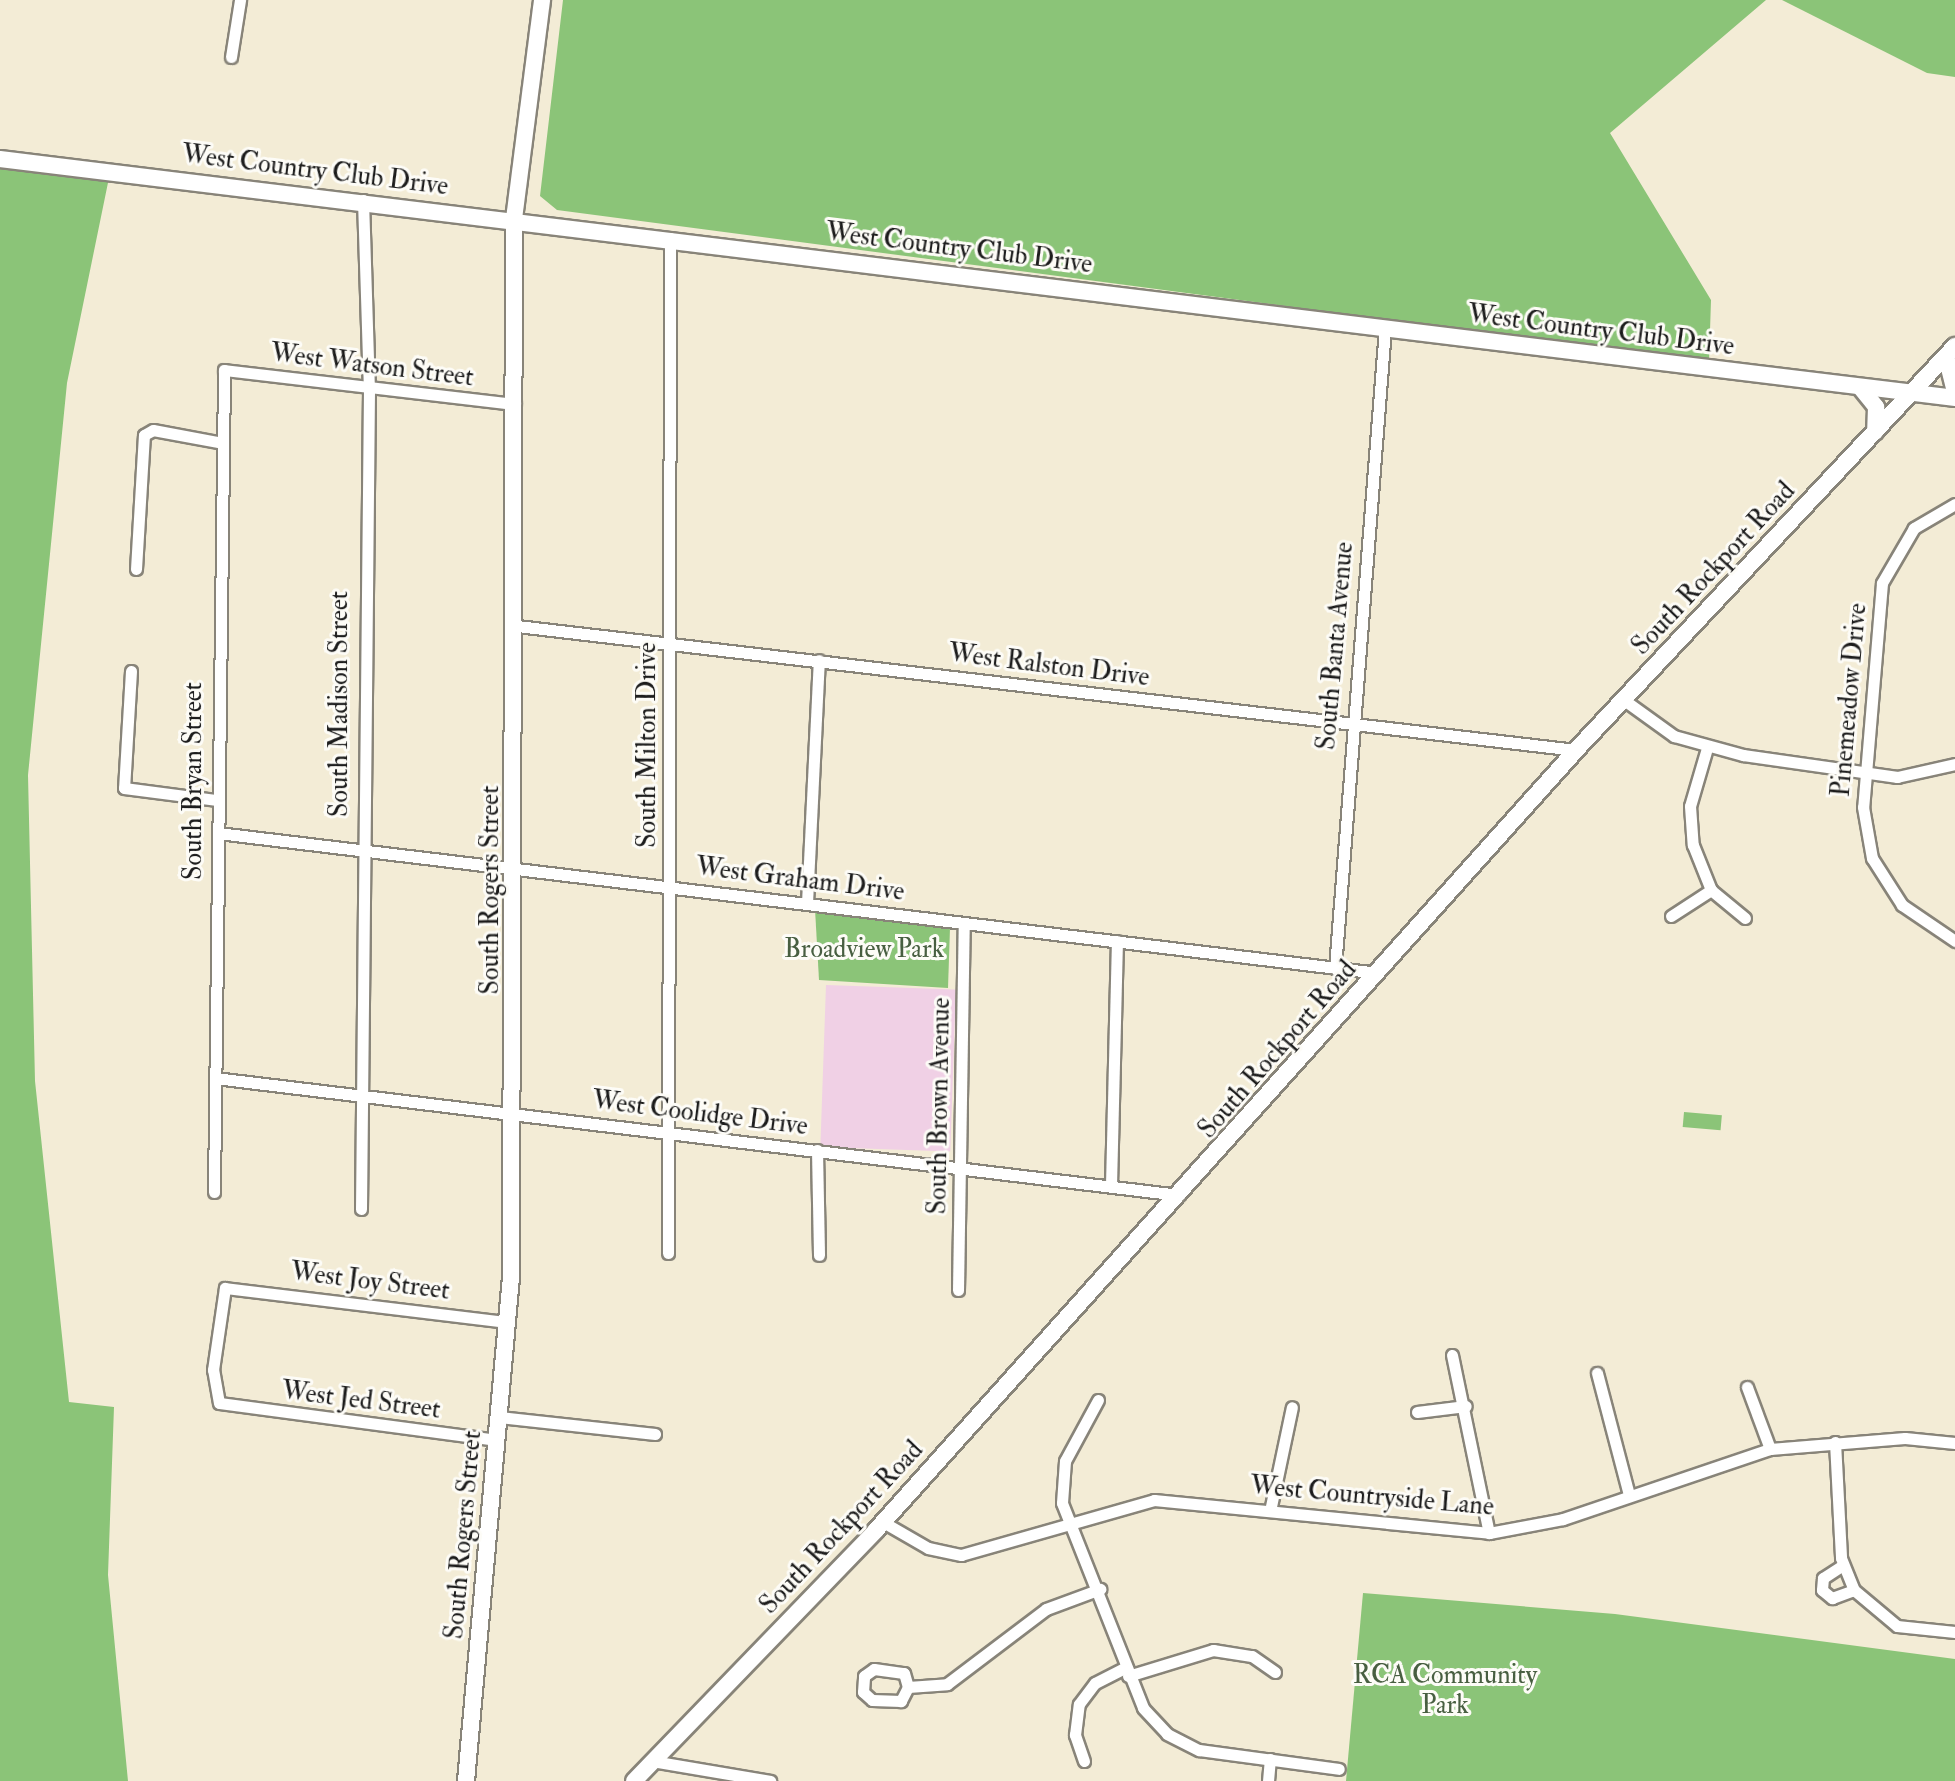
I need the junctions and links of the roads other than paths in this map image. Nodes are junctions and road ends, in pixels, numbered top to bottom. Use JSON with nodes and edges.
{"nodes":[{"id":1,"x":240,"y":0,"type":"edge"},
{"id":2,"x":542,"y":0,"type":"edge"},
{"id":3,"x":231,"y":57,"type":"dead end"},
{"id":4,"x":0,"y":159,"type":"edge"},
{"id":5,"x":363,"y":200,"type":"junction"},
{"id":6,"x":514,"y":219,"type":"junction"},
{"id":7,"x":670,"y":236,"type":"junction"},
{"id":8,"x":1385,"y":328,"type":"junction"},
{"id":9,"x":1950,"y":351,"type":"edge"},
{"id":10,"x":224,"y":370,"type":"joint"},
{"id":11,"x":1860,"y":387,"type":"junction"},
{"id":12,"x":369,"y":391,"type":"junction"},
{"id":13,"x":1910,"y":393,"type":"junction"},
{"id":14,"x":1955,"y":395,"type":"edge"},
{"id":15,"x":515,"y":404,"type":"junction"},
{"id":16,"x":1875,"y":432,"type":"junction"},
{"id":17,"x":217,"y":442,"type":"junction"},
{"id":18,"x":1955,"y":504,"type":"edge"},
{"id":19,"x":136,"y":569,"type":"dead end"},
{"id":20,"x":517,"y":626,"type":"junction"},
{"id":21,"x":670,"y":642,"type":"junction"},
{"id":22,"x":819,"y":660,"type":"junction"},
{"id":23,"x":131,"y":671,"type":"dead end"},
{"id":24,"x":1624,"y":700,"type":"junction"},
{"id":25,"x":1351,"y":724,"type":"junction"},
{"id":26,"x":1707,"y":748,"type":"junction"},
{"id":27,"x":1576,"y":750,"type":"junction"},
{"id":28,"x":1955,"y":764,"type":"edge"},
{"id":29,"x":1865,"y":774,"type":"junction"},
{"id":30,"x":217,"y":800,"type":"junction"},
{"id":31,"x":218,"y":833,"type":"junction"},
{"id":32,"x":362,"y":849,"type":"junction"},
{"id":33,"x":515,"y":867,"type":"junction"},
{"id":34,"x":669,"y":886,"type":"junction"},
{"id":35,"x":1711,"y":890,"type":"junction"},
{"id":36,"x":807,"y":903,"type":"junction"},
{"id":37,"x":1671,"y":916,"type":"dead end"},
{"id":38,"x":1745,"y":918,"type":"dead end"},
{"id":39,"x":964,"y":923,"type":"junction"},
{"id":40,"x":1117,"y":941,"type":"junction"},
{"id":41,"x":1955,"y":941,"type":"edge"},
{"id":42,"x":1335,"y":968,"type":"junction"},
{"id":43,"x":1378,"y":973,"type":"junction"},
{"id":44,"x":215,"y":1078,"type":"junction"},
{"id":45,"x":361,"y":1097,"type":"junction"},
{"id":46,"x":514,"y":1114,"type":"junction"},
{"id":47,"x":669,"y":1131,"type":"junction"},
{"id":48,"x":817,"y":1150,"type":"junction"},
{"id":49,"x":962,"y":1168,"type":"junction"},
{"id":50,"x":1111,"y":1185,"type":"junction"},
{"id":51,"x":214,"y":1192,"type":"dead end"},
{"id":52,"x":1180,"y":1195,"type":"junction"},
{"id":53,"x":361,"y":1209,"type":"dead end"},
{"id":54,"x":668,"y":1253,"type":"dead end"},
{"id":55,"x":819,"y":1255,"type":"dead end"},
{"id":56,"x":958,"y":1290,"type":"dead end"},
{"id":57,"x":508,"y":1322,"type":"junction"},
{"id":58,"x":1452,"y":1355,"type":"dead end"},
{"id":59,"x":1597,"y":1373,"type":"dead end"},
{"id":60,"x":1747,"y":1387,"type":"dead end"},
{"id":61,"x":1098,"y":1400,"type":"dead end"},
{"id":62,"x":219,"y":1403,"type":"joint"},
{"id":63,"x":1466,"y":1406,"type":"junction"},
{"id":64,"x":1292,"y":1407,"type":"dead end"},
{"id":65,"x":1417,"y":1412,"type":"dead end"},
{"id":66,"x":499,"y":1417,"type":"junction"},
{"id":67,"x":655,"y":1434,"type":"dead end"},
{"id":68,"x":497,"y":1440,"type":"junction"},
{"id":69,"x":1835,"y":1442,"type":"junction"},
{"id":70,"x":1955,"y":1443,"type":"edge"},
{"id":71,"x":1770,"y":1449,"type":"junction"},
{"id":72,"x":1629,"y":1495,"type":"junction"},
{"id":73,"x":1270,"y":1511,"type":"junction"},
{"id":74,"x":883,"y":1522,"type":"junction"},
{"id":75,"x":1072,"y":1524,"type":"junction"},
{"id":76,"x":1489,"y":1533,"type":"junction"},
{"id":77,"x":1843,"y":1565,"type":"junction"},
{"id":78,"x":1100,"y":1589,"type":"junction"},
{"id":79,"x":1854,"y":1590,"type":"junction"},
{"id":80,"x":1955,"y":1632,"type":"edge"},
{"id":81,"x":1126,"y":1672,"type":"junction"},
{"id":82,"x":1275,"y":1672,"type":"dead end"},
{"id":83,"x":908,"y":1687,"type":"dead end"},
{"id":84,"x":1270,"y":1759,"type":"junction"},
{"id":85,"x":652,"y":1761,"type":"junction"},
{"id":86,"x":1084,"y":1761,"type":"dead end"},
{"id":87,"x":1339,"y":1769,"type":"dead end"},
{"id":88,"x":466,"y":1781,"type":"edge"},
{"id":89,"x":634,"y":1781,"type":"edge"},
{"id":90,"x":770,"y":1781,"type":"edge"},
{"id":91,"x":1268,"y":1781,"type":"edge"}],
"edges":[{"from":1,"to":3,"type":"street"},
{"from":2,"to":6,"type":"street","name":"South Rogers Street"},
{"from":4,"to":5,"type":"street","name":"West Country Club Drive"},
{"from":5,"to":6,"type":"street","name":"West Country Club Drive"},
{"from":5,"to":12,"type":"street","name":"South Madison Street"},
{"from":6,"to":7,"type":"street","name":"West Country Club Drive"},
{"from":6,"to":15,"type":"street","name":"South Rogers Street"},
{"from":7,"to":8,"type":"street","name":"West Country Club Drive"},
{"from":7,"to":21,"type":"street","name":"South Milton Drive"},
{"from":8,"to":11,"type":"street","name":"West Country Club Drive"},
{"from":8,"to":25,"type":"street","name":"South Banta Avenue"},
{"from":9,"to":13,"type":"street","name":"South Rockport Road"},
{"from":9,"to":14,"type":"street"},
{"from":10,"to":12,"type":"street","name":"West Watson Street"},
{"from":10,"to":17,"type":"street","name":"South Bryan Street"},
{"from":11,"to":13,"type":"street","name":"West Country Club Drive"},
{"from":11,"to":16,"type":"street"},
{"from":12,"to":15,"type":"street","name":"West Watson Street"},
{"from":12,"to":32,"type":"street","name":"South Madison Street"},
{"from":13,"to":14,"type":"street","name":"West Country Club Drive"},
{"from":13,"to":16,"type":"street","name":"South Rockport Road"},
{"from":15,"to":20,"type":"street","name":"South Rogers Street"},
{"from":16,"to":24,"type":"street","name":"South Rockport Road"},
{"from":17,"to":19,"type":"street"},
{"from":17,"to":30,"type":"street","name":"South Bryan Street"},
{"from":18,"to":29,"type":"street","name":"Pinemeadow Drive"},
{"from":20,"to":21,"type":"street","name":"West Ralston Drive"},
{"from":20,"to":33,"type":"street","name":"South Rogers Street"},
{"from":21,"to":22,"type":"street","name":"West Ralston Drive"},
{"from":21,"to":34,"type":"street","name":"South Milton Drive"},
{"from":22,"to":25,"type":"street","name":"West Ralston Drive"},
{"from":22,"to":36,"type":"street"},
{"from":23,"to":30,"type":"street"},
{"from":24,"to":26,"type":"street"},
{"from":24,"to":27,"type":"street","name":"South Rockport Road"},
{"from":25,"to":27,"type":"street","name":"West Ralston Drive"},
{"from":25,"to":42,"type":"street","name":"South Banta Avenue"},
{"from":26,"to":29,"type":"street"},
{"from":26,"to":35,"type":"street"},
{"from":27,"to":43,"type":"street","name":"South Rockport Road"},
{"from":28,"to":29,"type":"street"},
{"from":29,"to":41,"type":"street","name":"Pinemeadow Drive"},
{"from":30,"to":31,"type":"street","name":"South Bryan Street"},
{"from":31,"to":32,"type":"street","name":"West Graham Drive"},
{"from":31,"to":44,"type":"street","name":"South Bryan Street"},
{"from":32,"to":33,"type":"street","name":"West Graham Drive"},
{"from":32,"to":45,"type":"street","name":"South Madison Street"},
{"from":33,"to":34,"type":"street","name":"West Graham Drive"},
{"from":33,"to":46,"type":"street","name":"South Rogers Street"},
{"from":34,"to":36,"type":"street","name":"West Graham Drive"},
{"from":34,"to":47,"type":"street","name":"South Milton Drive"},
{"from":35,"to":37,"type":"street"},
{"from":35,"to":38,"type":"street"},
{"from":36,"to":39,"type":"street","name":"West Graham Drive"},
{"from":39,"to":40,"type":"street","name":"West Graham Drive"},
{"from":39,"to":49,"type":"street","name":"South Brown Avenue"},
{"from":40,"to":42,"type":"street","name":"West Graham Drive"},
{"from":40,"to":50,"type":"street"},
{"from":42,"to":43,"type":"street","name":"West Graham Drive"},
{"from":43,"to":52,"type":"street","name":"South Rockport Road"},
{"from":44,"to":45,"type":"street","name":"West Coolidge Drive"},
{"from":44,"to":51,"type":"street","name":"South Bryan Street"},
{"from":45,"to":46,"type":"street","name":"West Coolidge Drive"},
{"from":45,"to":53,"type":"street","name":"South Madison Street"},
{"from":46,"to":47,"type":"street","name":"West Coolidge Drive"},
{"from":46,"to":57,"type":"street","name":"South Rogers Street"},
{"from":47,"to":48,"type":"street","name":"West Coolidge Drive"},
{"from":47,"to":54,"type":"street","name":"South Milton Drive"},
{"from":48,"to":49,"type":"street","name":"West Coolidge Drive"},
{"from":48,"to":55,"type":"street"},
{"from":49,"to":50,"type":"street","name":"West Coolidge Drive"},
{"from":49,"to":56,"type":"street","name":"South Brown Avenue"},
{"from":50,"to":52,"type":"street","name":"West Coolidge Drive"},
{"from":52,"to":74,"type":"street","name":"South Rockport Road"},
{"from":57,"to":62,"type":"street","name":"West Joy Street"},
{"from":57,"to":66,"type":"street","name":"South Rogers Street"},
{"from":58,"to":63,"type":"street"},
{"from":59,"to":72,"type":"street"},
{"from":60,"to":71,"type":"street"},
{"from":61,"to":75,"type":"street"},
{"from":62,"to":68,"type":"street","name":"West Jed Street"},
{"from":63,"to":65,"type":"street"},
{"from":63,"to":76,"type":"street"},
{"from":64,"to":73,"type":"street"},
{"from":66,"to":67,"type":"street"},
{"from":66,"to":68,"type":"street","name":"South Rogers Street"},
{"from":68,"to":88,"type":"street","name":"South Rogers Street"},
{"from":69,"to":70,"type":"street","name":"West Countryside Lane"},
{"from":69,"to":71,"type":"street","name":"West Countryside Lane"},
{"from":69,"to":77,"type":"street"},
{"from":71,"to":72,"type":"street","name":"West Countryside Lane"},
{"from":72,"to":76,"type":"street","name":"West Countryside Lane"},
{"from":73,"to":75,"type":"street","name":"West Countryside Lane"},
{"from":73,"to":76,"type":"street","name":"West Countryside Lane"},
{"from":74,"to":75,"type":"street","name":"West Countryside Lane"},
{"from":74,"to":85,"type":"street","name":"South Rockport Road"},
{"from":75,"to":78,"type":"street"},
{"from":77,"to":79,"type":"street"},
{"from":77,"to":79,"type":"street"},
{"from":78,"to":81,"type":"street"},
{"from":78,"to":83,"type":"street"},
{"from":79,"to":80,"type":"street"},
{"from":81,"to":82,"type":"street"},
{"from":81,"to":84,"type":"street"},
{"from":81,"to":86,"type":"street"},
{"from":84,"to":87,"type":"street"},
{"from":84,"to":91,"type":"street"},
{"from":85,"to":89,"type":"street","name":"South Rockport Road"},
{"from":85,"to":90,"type":"street"}]}
